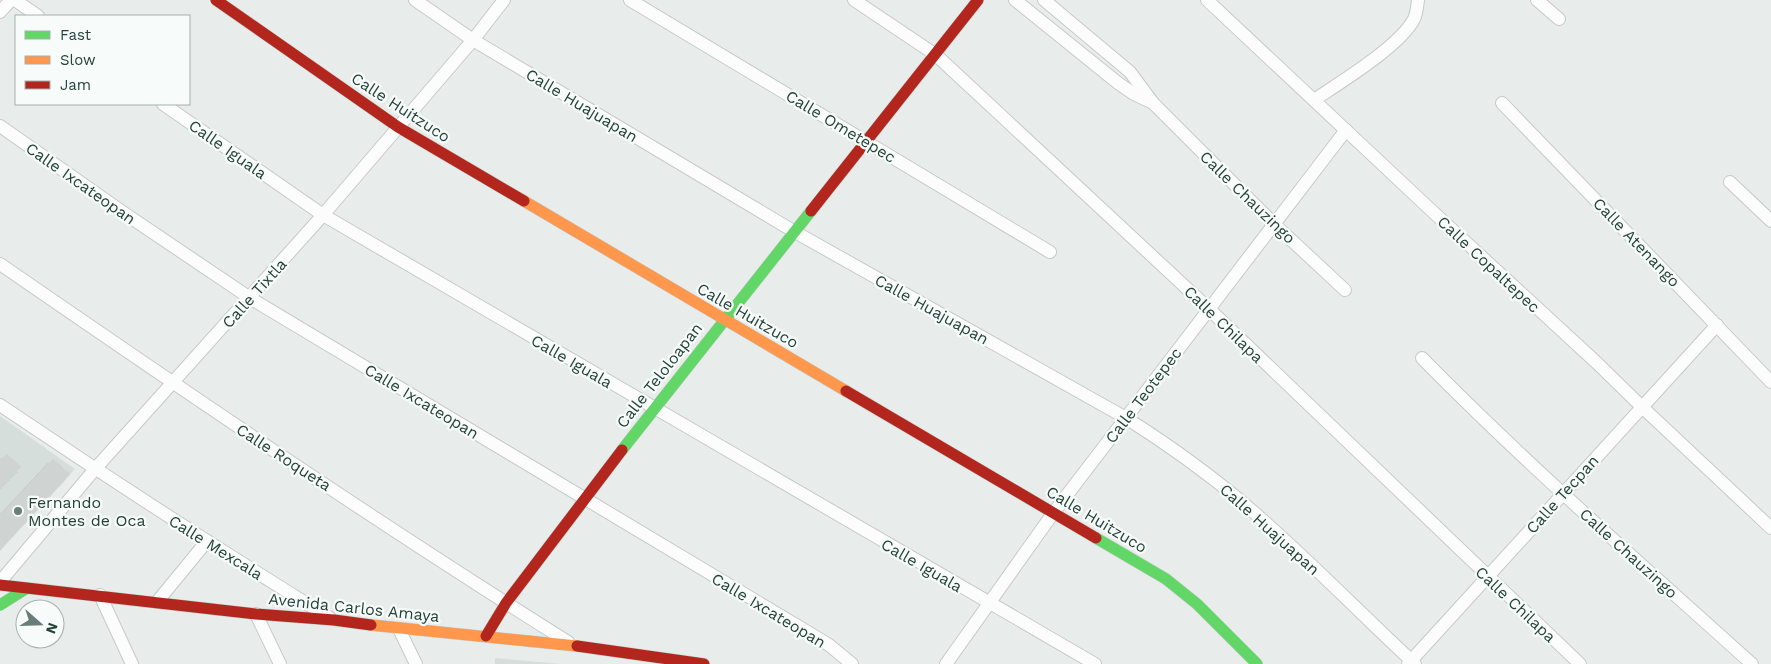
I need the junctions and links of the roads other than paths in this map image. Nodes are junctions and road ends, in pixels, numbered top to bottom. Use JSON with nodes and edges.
{"nodes":[{"id":1,"x":11,"y":0,"type":"edge"},
{"id":2,"x":15,"y":0,"type":"edge"},
{"id":3,"x":216,"y":0,"type":"edge"},
{"id":4,"x":415,"y":0,"type":"edge"},
{"id":5,"x":504,"y":0,"type":"edge"},
{"id":6,"x":630,"y":0,"type":"edge"},
{"id":7,"x":854,"y":0,"type":"edge"},
{"id":8,"x":978,"y":0,"type":"edge"},
{"id":9,"x":1015,"y":0,"type":"edge"},
{"id":10,"x":1044,"y":0,"type":"edge"},
{"id":11,"x":1207,"y":0,"type":"edge"},
{"id":12,"x":1418,"y":0,"type":"edge"},
{"id":13,"x":1537,"y":0,"type":"edge"},
{"id":14,"x":0,"y":12,"type":"edge"},
{"id":15,"x":37,"y":15,"type":"edge"},
{"id":16,"x":1559,"y":19,"type":"dead end"},
{"id":17,"x":473,"y":40,"type":"junction"},
{"id":18,"x":936,"y":55,"type":"junction"},
{"id":19,"x":1314,"y":100,"type":"junction"},
{"id":20,"x":1153,"y":103,"type":"junction"},
{"id":21,"x":1502,"y":103,"type":"dead end"},
{"id":22,"x":164,"y":105,"type":"edge"},
{"id":23,"x":0,"y":126,"type":"edge"},
{"id":24,"x":398,"y":127,"type":"junction"},
{"id":25,"x":1346,"y":130,"type":"junction"},
{"id":26,"x":867,"y":141,"type":"junction"},
{"id":27,"x":1730,"y":182,"type":"dead end"},
{"id":28,"x":323,"y":215,"type":"junction"},
{"id":29,"x":1771,"y":221,"type":"edge"},
{"id":30,"x":1274,"y":223,"type":"junction"},
{"id":31,"x":795,"y":232,"type":"junction"},
{"id":32,"x":1050,"y":252,"type":"dead end"},
{"id":33,"x":0,"y":264,"type":"edge"},
{"id":34,"x":1345,"y":290,"type":"dead end"},
{"id":35,"x":250,"y":298,"type":"junction"},
{"id":36,"x":1208,"y":308,"type":"junction"},
{"id":37,"x":724,"y":320,"type":"junction"},
{"id":38,"x":1717,"y":325,"type":"junction"},
{"id":39,"x":1422,"y":358,"type":"dead end"},
{"id":40,"x":1771,"y":382,"type":"edge"},
{"id":41,"x":172,"y":383,"type":"junction"},
{"id":42,"x":0,"y":405,"type":"edge"},
{"id":43,"x":1641,"y":406,"type":"junction"},
{"id":44,"x":654,"y":409,"type":"junction"},
{"id":45,"x":1126,"y":418,"type":"junction"},
{"id":46,"x":95,"y":470,"type":"junction"},
{"id":47,"x":1562,"y":493,"type":"junction"},
{"id":48,"x":584,"y":498,"type":"junction"},
{"id":49,"x":1054,"y":512,"type":"junction"},
{"id":50,"x":1771,"y":528,"type":"edge"},
{"id":51,"x":207,"y":542,"type":"junction"},
{"id":52,"x":1487,"y":576,"type":"junction"},
{"id":53,"x":0,"y":583,"type":"edge"},
{"id":54,"x":28,"y":588,"type":"junction"},
{"id":55,"x":100,"y":595,"type":"junction"},
{"id":56,"x":157,"y":602,"type":"junction"},
{"id":57,"x":506,"y":603,"type":"junction"},
{"id":58,"x":988,"y":603,"type":"junction"},
{"id":59,"x":0,"y":605,"type":"edge"},
{"id":60,"x":256,"y":614,"type":"junction"},
{"id":61,"x":334,"y":620,"type":"junction"},
{"id":62,"x":399,"y":629,"type":"junction"},
{"id":63,"x":486,"y":636,"type":"junction"},
{"id":64,"x":572,"y":645,"type":"junction"},
{"id":65,"x":1411,"y":663,"type":"edge"},
{"id":66,"x":132,"y":664,"type":"edge"},
{"id":67,"x":280,"y":664,"type":"edge"},
{"id":68,"x":416,"y":664,"type":"edge"},
{"id":69,"x":704,"y":664,"type":"edge"},
{"id":70,"x":852,"y":664,"type":"edge"},
{"id":71,"x":946,"y":664,"type":"edge"},
{"id":72,"x":1094,"y":664,"type":"edge"},
{"id":73,"x":1257,"y":664,"type":"edge"},
{"id":74,"x":1580,"y":664,"type":"edge"},
{"id":75,"x":1752,"y":664,"type":"edge"}],
"edges":[{"from":1,"to":14,"type":"street"},
{"from":2,"to":15,"type":"street"},
{"from":3,"to":24,"type":"street","name":"Calle Huitzuco"},
{"from":4,"to":17,"type":"street","name":"Calle Huajuapan"},
{"from":5,"to":17,"type":"street","name":"Calle Tixtla"},
{"from":6,"to":26,"type":"street","name":"Calle Ometepec"},
{"from":7,"to":18,"type":"street","name":"Calle Chilapa"},
{"from":8,"to":18,"type":"street","name":"Calle Teloloapan"},
{"from":9,"to":20,"type":"street","name":"Calle Chauzingo"},
{"from":10,"to":20,"type":"street","name":"Calle Chauzingo"},
{"from":11,"to":19,"type":"street","name":"Calle Copaltepec"},
{"from":12,"to":19,"type":"street"},
{"from":13,"to":16,"type":"street"},
{"from":17,"to":24,"type":"street","name":"Calle Tixtla"},
{"from":17,"to":31,"type":"street","name":"Calle Huajuapan"},
{"from":18,"to":26,"type":"street","name":"Calle Teloloapan"},
{"from":18,"to":36,"type":"street","name":"Calle Chilapa"},
{"from":19,"to":25,"type":"street","name":"Calle Copaltepec"},
{"from":20,"to":30,"type":"street","name":"Calle Chauzingo"},
{"from":21,"to":38,"type":"street","name":"Calle Atenango"},
{"from":22,"to":28,"type":"street","name":"Calle Iguala"},
{"from":23,"to":35,"type":"street","name":"Calle Ixcateopan"},
{"from":24,"to":28,"type":"street","name":"Calle Tixtla"},
{"from":24,"to":37,"type":"street","name":"Calle Huitzuco"},
{"from":25,"to":30,"type":"street","name":"Calle Teotepec"},
{"from":25,"to":43,"type":"street","name":"Calle Copaltepec"},
{"from":26,"to":31,"type":"street","name":"Calle Teloloapan"},
{"from":26,"to":32,"type":"street","name":"Calle Ometepec"},
{"from":27,"to":29,"type":"street"},
{"from":28,"to":35,"type":"street","name":"Calle Tixtla"},
{"from":28,"to":44,"type":"street","name":"Calle Iguala"},
{"from":30,"to":34,"type":"street","name":"Calle Chauzingo"},
{"from":30,"to":36,"type":"street","name":"Calle Teotepec"},
{"from":31,"to":37,"type":"street","name":"Calle Teloloapan"},
{"from":31,"to":45,"type":"street","name":"Calle Huajuapan"},
{"from":33,"to":41,"type":"street","name":"Calle Roqueta"},
{"from":35,"to":41,"type":"street","name":"Calle Tixtla"},
{"from":35,"to":48,"type":"street","name":"Calle Ixcateopan"},
{"from":36,"to":45,"type":"street","name":"Calle Teotepec"},
{"from":36,"to":52,"type":"street","name":"Calle Chilapa"},
{"from":37,"to":44,"type":"street","name":"Calle Teloloapan"},
{"from":37,"to":49,"type":"street","name":"Calle Huitzuco"},
{"from":38,"to":40,"type":"street","name":"Calle Atenango"},
{"from":38,"to":43,"type":"street","name":"Calle Tecpan"},
{"from":39,"to":47,"type":"street","name":"Calle Chauzingo"},
{"from":41,"to":46,"type":"street","name":"Calle Tixtla"},
{"from":41,"to":57,"type":"street","name":"Calle Roqueta"},
{"from":42,"to":46,"type":"street","name":"Calle Mexcala"},
{"from":43,"to":47,"type":"street","name":"Calle Tecpan"},
{"from":43,"to":50,"type":"street","name":"Calle Copaltepec"},
{"from":44,"to":48,"type":"street","name":"Calle Teloloapan"},
{"from":44,"to":58,"type":"street","name":"Calle Iguala"},
{"from":45,"to":49,"type":"street","name":"Calle Teotepec"},
{"from":45,"to":65,"type":"street","name":"Calle Huajuapan"},
{"from":46,"to":51,"type":"street","name":"Calle Mexcala"},
{"from":46,"to":53,"type":"street","name":"Calle Tixtla"},
{"from":47,"to":52,"type":"street","name":"Calle Tecpan"},
{"from":47,"to":75,"type":"street","name":"Calle Chauzingo"},
{"from":48,"to":57,"type":"street","name":"Calle Teloloapan"},
{"from":48,"to":70,"type":"street","name":"Calle Ixcateopan"},
{"from":49,"to":58,"type":"street","name":"Calle Teotepec"},
{"from":49,"to":73,"type":"street","name":"Calle Huitzuco"},
{"from":51,"to":56,"type":"street"},
{"from":51,"to":61,"type":"street","name":"Calle Mexcala"},
{"from":52,"to":65,"type":"street","name":"Calle Tecpan"},
{"from":52,"to":74,"type":"street","name":"Calle Chilapa"},
{"from":53,"to":54,"type":"street","name":"Avenida Carlos Amaya"},
{"from":54,"to":55,"type":"street","name":"Avenida Carlos Amaya"},
{"from":54,"to":59,"type":"street"},
{"from":55,"to":56,"type":"street","name":"Avenida Carlos Amaya"},
{"from":55,"to":66,"type":"street"},
{"from":56,"to":60,"type":"street","name":"Avenida Carlos Amaya"},
{"from":57,"to":63,"type":"street","name":"Calle Teloloapan"},
{"from":57,"to":64,"type":"street","name":"Calle Roqueta"},
{"from":58,"to":71,"type":"street","name":"Calle Teotepec"},
{"from":58,"to":72,"type":"street","name":"Calle Iguala"},
{"from":60,"to":61,"type":"street","name":"Avenida Carlos Amaya"},
{"from":60,"to":67,"type":"street"},
{"from":61,"to":62,"type":"street","name":"Avenida Carlos Amaya"},
{"from":62,"to":63,"type":"street","name":"Avenida Carlos Amaya"},
{"from":62,"to":68,"type":"street"},
{"from":63,"to":64,"type":"street","name":"Avenida Carlos Amaya"},
{"from":64,"to":69,"type":"street","name":"Avenida Carlos Amaya"}]}
